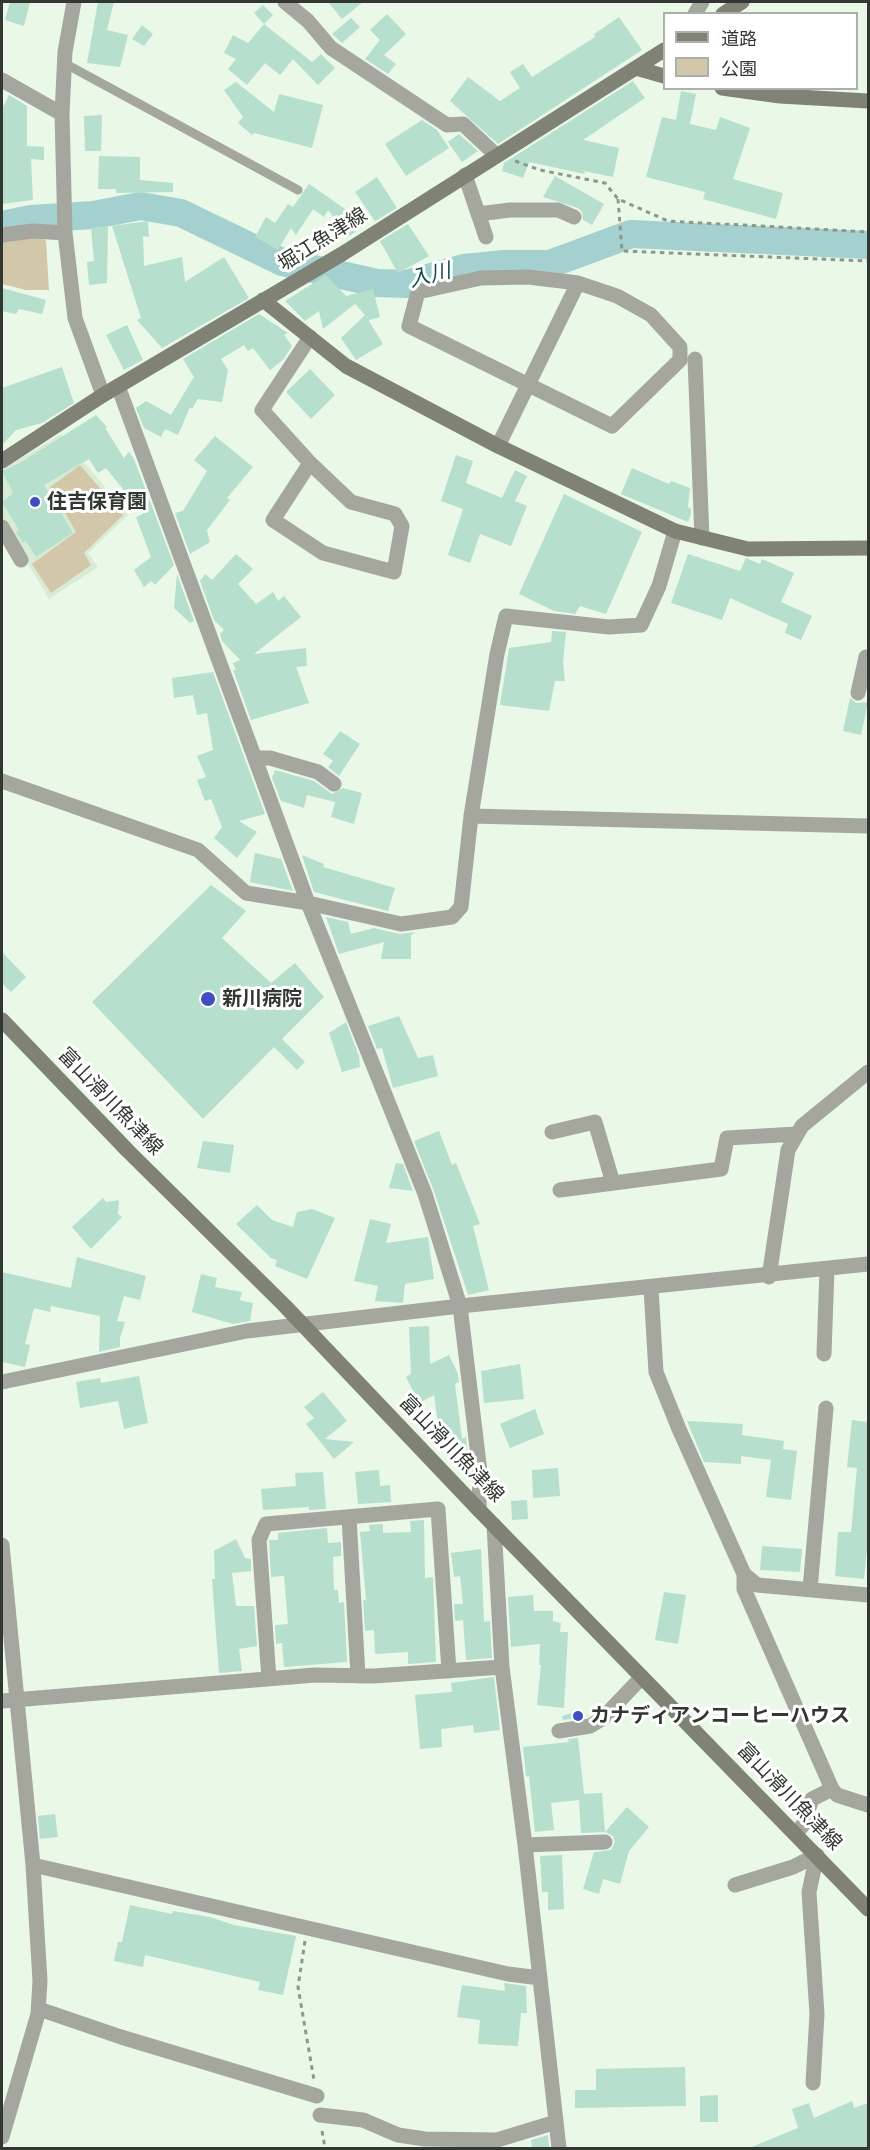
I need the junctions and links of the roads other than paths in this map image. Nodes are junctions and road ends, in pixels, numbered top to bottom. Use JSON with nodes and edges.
{"nodes":[{"id":1,"x":74,"y":2,"type":"edge"},
{"id":2,"x":285,"y":2,"type":"edge"},
{"id":3,"x":742,"y":2,"type":"edge"},
{"id":4,"x":726,"y":12,"type":"edge"},
{"id":5,"x":663,"y":51,"type":"edge"},
{"id":6,"x":64,"y":63,"type":"junction"},
{"id":7,"x":636,"y":68,"type":"junction"},
{"id":8,"x":663,"y":76,"type":"edge"},
{"id":9,"x":2,"y":80,"type":"edge"},
{"id":10,"x":736,"y":90,"type":"edge"},
{"id":11,"x":868,"y":101,"type":"edge"},
{"id":12,"x":62,"y":114,"type":"junction"},
{"id":13,"x":496,"y":155,"type":"junction"},
{"id":14,"x":465,"y":175,"type":"junction"},
{"id":15,"x":298,"y":190,"type":"dead end"},
{"id":16,"x":478,"y":214,"type":"junction"},
{"id":17,"x":574,"y":217,"type":"dead end"},
{"id":18,"x":65,"y":232,"type":"junction"},
{"id":19,"x":2,"y":235,"type":"edge"},
{"id":20,"x":486,"y":237,"type":"dead end"},
{"id":21,"x":578,"y":283,"type":"junction"},
{"id":22,"x":263,"y":300,"type":"junction"},
{"id":23,"x":310,"y":337,"type":"junction"},
{"id":24,"x":695,"y":360,"type":"dead end"},
{"id":25,"x":118,"y":386,"type":"junction"},
{"id":26,"x":527,"y":386,"type":"junction"},
{"id":27,"x":103,"y":395,"type":"junction"},
{"id":28,"x":498,"y":446,"type":"junction"},
{"id":29,"x":2,"y":461,"type":"edge"},
{"id":30,"x":310,"y":463,"type":"junction"},
{"id":31,"x":2,"y":527,"type":"edge"},
{"id":32,"x":675,"y":531,"type":"junction"},
{"id":33,"x":702,"y":538,"type":"junction"},
{"id":34,"x":868,"y":548,"type":"edge"},
{"id":35,"x":21,"y":560,"type":"dead end"},
{"id":36,"x":868,"y":658,"type":"edge"},
{"id":37,"x":858,"y":693,"type":"dead end"},
{"id":38,"x":255,"y":758,"type":"junction"},
{"id":39,"x":2,"y":781,"type":"edge"},
{"id":40,"x":334,"y":784,"type":"dead end"},
{"id":41,"x":471,"y":816,"type":"junction"},
{"id":42,"x":868,"y":826,"type":"edge"},
{"id":43,"x":308,"y":903,"type":"junction"},
{"id":44,"x":2,"y":1020,"type":"edge"},
{"id":45,"x":868,"y":1072,"type":"edge"},
{"id":46,"x":552,"y":1132,"type":"dead end"},
{"id":47,"x":797,"y":1134,"type":"junction"},
{"id":48,"x":613,"y":1183,"type":"junction"},
{"id":49,"x":560,"y":1190,"type":"dead end"},
{"id":50,"x":868,"y":1264,"type":"edge"},
{"id":51,"x":827,"y":1269,"type":"junction"},
{"id":52,"x":769,"y":1277,"type":"junction"},
{"id":53,"x":651,"y":1288,"type":"junction"},
{"id":54,"x":460,"y":1306,"type":"junction"},
{"id":55,"x":304,"y":1326,"type":"junction"},
{"id":56,"x":824,"y":1354,"type":"dead end"},
{"id":57,"x":2,"y":1382,"type":"edge"},
{"id":58,"x":826,"y":1408,"type":"dead end"},
{"id":59,"x":479,"y":1510,"type":"junction"},
{"id":60,"x":349,"y":1517,"type":"junction"},
{"id":61,"x":494,"y":1525,"type":"junction"},
{"id":62,"x":2,"y":1545,"type":"edge"},
{"id":63,"x":744,"y":1574,"type":"junction"},
{"id":64,"x":810,"y":1589,"type":"junction"},
{"id":65,"x":868,"y":1595,"type":"edge"},
{"id":66,"x":502,"y":1667,"type":"junction"},
{"id":67,"x":449,"y":1671,"type":"junction"},
{"id":68,"x":358,"y":1676,"type":"junction"},
{"id":69,"x":642,"y":1677,"type":"junction"},
{"id":70,"x":269,"y":1679,"type":"junction"},
{"id":71,"x":18,"y":1699,"type":"junction"},
{"id":72,"x":2,"y":1701,"type":"edge"},
{"id":73,"x":559,"y":1731,"type":"dead end"},
{"id":74,"x":832,"y":1789,"type":"junction"},
{"id":75,"x":868,"y":1805,"type":"edge"},
{"id":76,"x":795,"y":1834,"type":"junction"},
{"id":77,"x":605,"y":1842,"type":"dead end"},
{"id":78,"x":525,"y":1845,"type":"junction"},
{"id":79,"x":817,"y":1855,"type":"junction"},
{"id":80,"x":33,"y":1865,"type":"junction"},
{"id":81,"x":735,"y":1886,"type":"dead end"},
{"id":82,"x":868,"y":1909,"type":"edge"},
{"id":83,"x":540,"y":1978,"type":"junction"},
{"id":84,"x":39,"y":2009,"type":"junction"},
{"id":85,"x":813,"y":2083,"type":"dead end"},
{"id":86,"x":317,"y":2096,"type":"road end"},
{"id":87,"x":320,"y":2115,"type":"road end"},
{"id":88,"x":556,"y":2122,"type":"junction"},
{"id":89,"x":2,"y":2137,"type":"edge"},
{"id":90,"x":559,"y":2148,"type":"edge"}],
"edges":[{"from":1,"to":6,"type":"street"},
{"from":2,"to":13,"type":"street"},
{"from":3,"to":4,"type":"main road"},
{"from":5,"to":7,"type":"main road","name":"堀江魚津線"},
{"from":6,"to":12,"type":"street"},
{"from":6,"to":15,"type":"lane"},
{"from":7,"to":8,"type":"main road"},
{"from":7,"to":13,"type":"main road","name":"堀江魚津線"},
{"from":9,"to":12,"type":"street"},
{"from":10,"to":11,"type":"main road"},
{"from":12,"to":18,"type":"street"},
{"from":13,"to":14,"type":"main road","name":"堀江魚津線"},
{"from":14,"to":16,"type":"street"},
{"from":14,"to":22,"type":"main road","name":"堀江魚津線"},
{"from":16,"to":17,"type":"street"},
{"from":16,"to":20,"type":"street"},
{"from":18,"to":19,"type":"street"},
{"from":18,"to":27,"type":"street"},
{"from":21,"to":26,"type":"street"},
{"from":21,"to":26,"type":"street"},
{"from":21,"to":26,"type":"street"},
{"from":22,"to":23,"type":"main road"},
{"from":22,"to":25,"type":"main road","name":"堀江魚津線"},
{"from":23,"to":28,"type":"main road"},
{"from":23,"to":30,"type":"street"},
{"from":24,"to":33,"type":"street"},
{"from":25,"to":27,"type":"main road","name":"堀江魚津線"},
{"from":25,"to":38,"type":"street"},
{"from":26,"to":28,"type":"street"},
{"from":27,"to":29,"type":"main road","name":"堀江魚津線"},
{"from":28,"to":32,"type":"main road"},
{"from":30,"to":30,"type":"street"},
{"from":31,"to":35,"type":"street"},
{"from":32,"to":33,"type":"main road"},
{"from":32,"to":41,"type":"street"},
{"from":33,"to":34,"type":"main road"},
{"from":36,"to":37,"type":"street"},
{"from":38,"to":40,"type":"street"},
{"from":38,"to":43,"type":"street"},
{"from":39,"to":43,"type":"street"},
{"from":41,"to":42,"type":"street"},
{"from":41,"to":43,"type":"street"},
{"from":43,"to":54,"type":"street"},
{"from":44,"to":55,"type":"main road","name":"富山滑川魚津線"},
{"from":45,"to":47,"type":"street"},
{"from":46,"to":48,"type":"street"},
{"from":47,"to":48,"type":"street"},
{"from":47,"to":52,"type":"street"},
{"from":48,"to":49,"type":"street"},
{"from":50,"to":51,"type":"street"},
{"from":51,"to":52,"type":"street"},
{"from":51,"to":56,"type":"street"},
{"from":52,"to":53,"type":"street"},
{"from":53,"to":54,"type":"street"},
{"from":53,"to":63,"type":"street"},
{"from":54,"to":55,"type":"street"},
{"from":54,"to":59,"type":"street"},
{"from":55,"to":57,"type":"street"},
{"from":55,"to":59,"type":"main road","name":"富山滑川魚津線"},
{"from":58,"to":64,"type":"street"},
{"from":59,"to":61,"type":"main road","name":"富山滑川魚津線"},
{"from":60,"to":67,"type":"street"},
{"from":60,"to":68,"type":"street"},
{"from":60,"to":70,"type":"street"},
{"from":61,"to":66,"type":"street"},
{"from":61,"to":69,"type":"main road","name":"富山滑川魚津線"},
{"from":62,"to":71,"type":"street"},
{"from":63,"to":64,"type":"street"},
{"from":63,"to":74,"type":"street"},
{"from":64,"to":65,"type":"street"},
{"from":66,"to":67,"type":"street"},
{"from":66,"to":78,"type":"street"},
{"from":67,"to":68,"type":"street"},
{"from":68,"to":70,"type":"street"},
{"from":69,"to":73,"type":"street"},
{"from":69,"to":76,"type":"main road","name":"富山滑川魚津線"},
{"from":70,"to":71,"type":"street"},
{"from":71,"to":72,"type":"street"},
{"from":71,"to":80,"type":"street"},
{"from":74,"to":75,"type":"street"},
{"from":74,"to":76,"type":"street"},
{"from":76,"to":79,"type":"main road","name":"富山滑川魚津線"},
{"from":77,"to":78,"type":"street"},
{"from":78,"to":83,"type":"street"},
{"from":79,"to":81,"type":"street"},
{"from":79,"to":82,"type":"main road","name":"富山滑川魚津線"},
{"from":79,"to":85,"type":"street"},
{"from":80,"to":83,"type":"street"},
{"from":80,"to":84,"type":"street"},
{"from":83,"to":88,"type":"street"},
{"from":84,"to":86,"type":"street"},
{"from":84,"to":89,"type":"street"},
{"from":87,"to":88,"type":"street"},
{"from":88,"to":90,"type":"street"}]}
